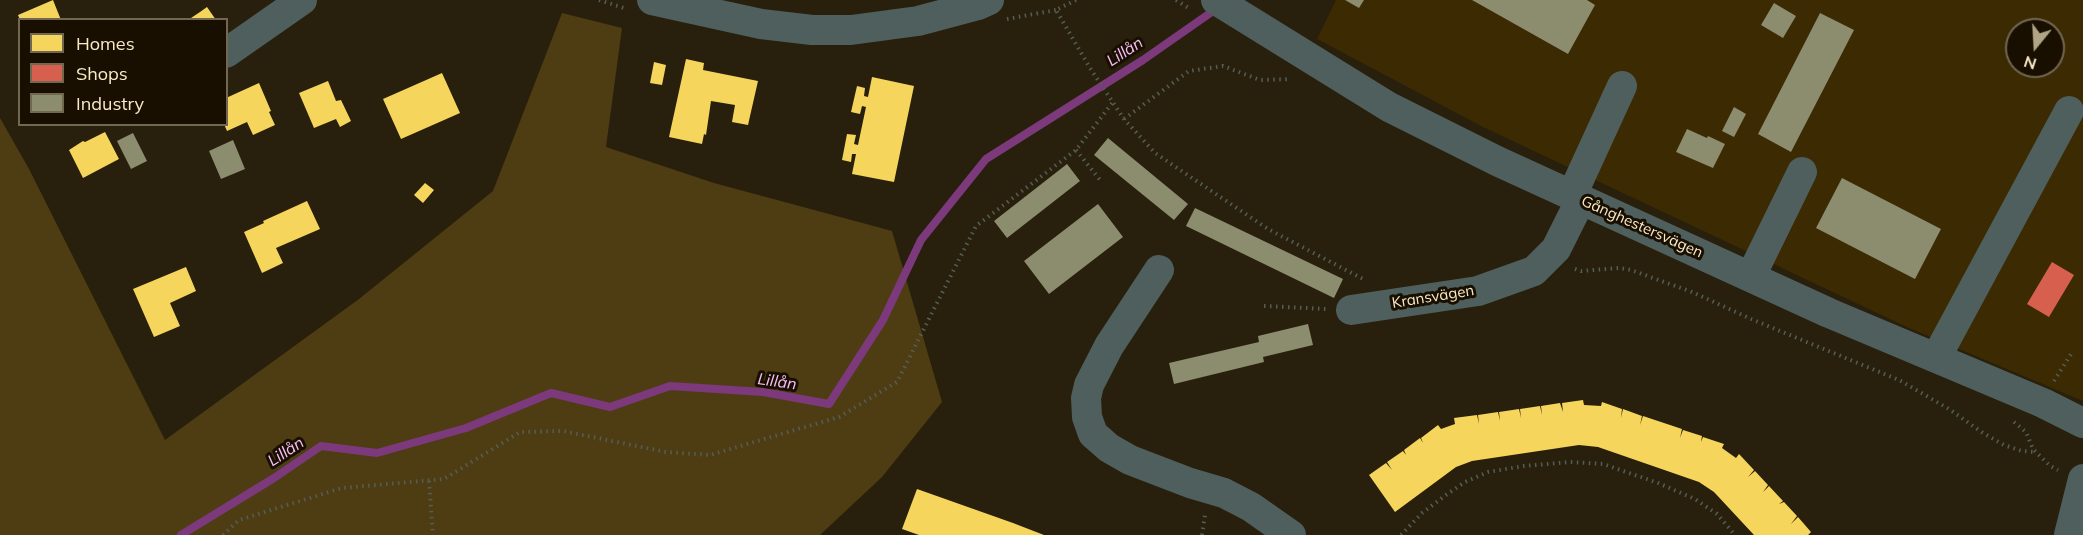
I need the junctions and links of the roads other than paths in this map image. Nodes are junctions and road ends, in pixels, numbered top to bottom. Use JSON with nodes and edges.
{"nodes":[{"id":1,"x":302,"y":0,"type":"edge"},
{"id":2,"x":652,"y":0,"type":"edge"},
{"id":3,"x":989,"y":0,"type":"edge"},
{"id":4,"x":1216,"y":0,"type":"edge"},
{"id":5,"x":228,"y":52,"type":"edge"},
{"id":6,"x":1622,"y":86,"type":"dead end"},
{"id":7,"x":2069,"y":111,"type":"dead end"},
{"id":8,"x":1803,"y":172,"type":"dead end"},
{"id":9,"x":1576,"y":197,"type":"junction"},
{"id":10,"x":1159,"y":270,"type":"dead end"},
{"id":11,"x":1751,"y":276,"type":"junction"},
{"id":12,"x":1351,"y":310,"type":"road end"},
{"id":13,"x":1936,"y":358,"type":"junction"},
{"id":14,"x":2083,"y":423,"type":"edge"},
{"id":15,"x":2083,"y":479,"type":"edge"},
{"id":16,"x":1291,"y":535,"type":"edge"},
{"id":17,"x":2069,"y":535,"type":"edge"}],
"edges":[{"from":1,"to":5,"type":"street"},
{"from":2,"to":3,"type":"street"},
{"from":4,"to":9,"type":"street","name":"Gånghestersvägen"},
{"from":6,"to":9,"type":"street","name":"Kransvägen"},
{"from":7,"to":13,"type":"street"},
{"from":8,"to":11,"type":"street"},
{"from":9,"to":11,"type":"street","name":"Gånghestersvägen"},
{"from":9,"to":12,"type":"street","name":"Kransvägen"},
{"from":10,"to":16,"type":"street"},
{"from":11,"to":13,"type":"street","name":"Gånghestersvägen"},
{"from":13,"to":14,"type":"street","name":"Gånghestersvägen"},
{"from":15,"to":17,"type":"street"}]}
